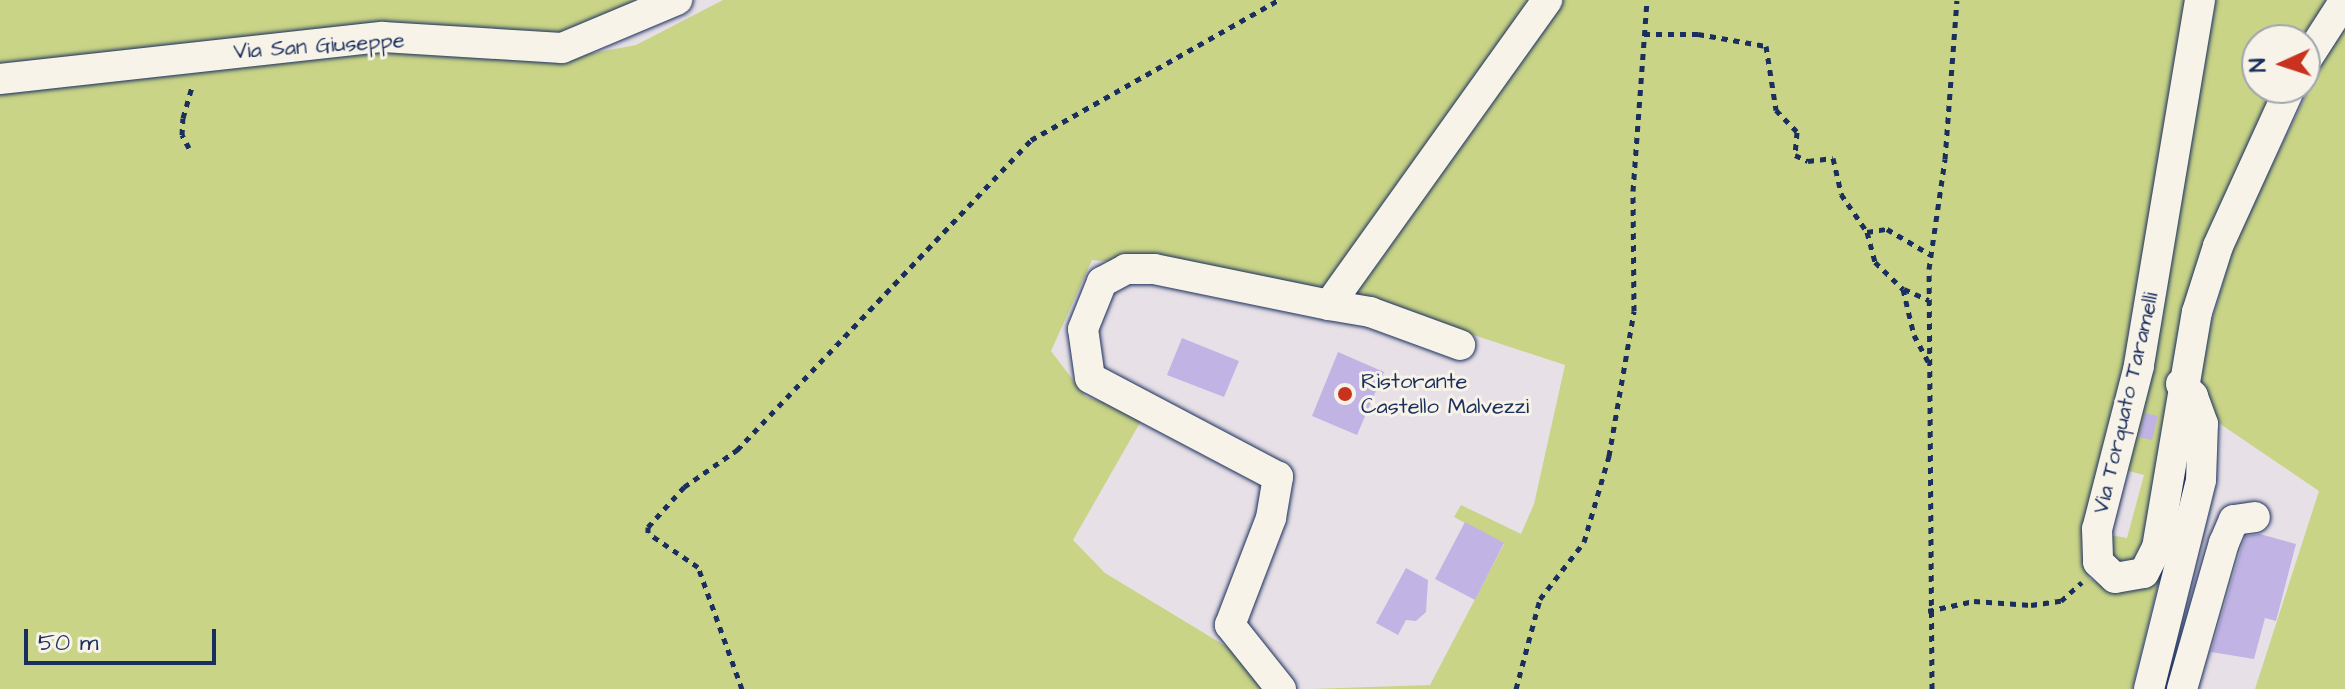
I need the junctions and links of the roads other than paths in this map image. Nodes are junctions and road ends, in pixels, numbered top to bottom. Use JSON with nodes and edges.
{"nodes":[{"id":1,"x":677,"y":0,"type":"edge"},
{"id":2,"x":1547,"y":0,"type":"edge"},
{"id":3,"x":2200,"y":0,"type":"edge"},
{"id":4,"x":2345,"y":0,"type":"edge"},
{"id":5,"x":2321,"y":37,"type":"edge"},
{"id":6,"x":0,"y":79,"type":"edge"},
{"id":7,"x":2283,"y":104,"type":"edge"},
{"id":8,"x":1329,"y":305,"type":"junction"},
{"id":9,"x":1460,"y":345,"type":"dead end"},
{"id":10,"x":2181,"y":384,"type":"junction"},
{"id":11,"x":2255,"y":517,"type":"dead end"},
{"id":12,"x":1281,"y":689,"type":"edge"},
{"id":13,"x":2149,"y":689,"type":"edge"},
{"id":14,"x":2182,"y":689,"type":"edge"}],
"edges":[{"from":1,"to":6,"type":"street","name":"Via San Giuseppe"},
{"from":2,"to":8,"type":"street"},
{"from":3,"to":10,"type":"street","name":"Via Torquato Taramelli"},
{"from":4,"to":5,"type":"street"},
{"from":7,"to":10,"type":"street"},
{"from":8,"to":9,"type":"street"},
{"from":8,"to":12,"type":"street"},
{"from":10,"to":13,"type":"street"},
{"from":11,"to":14,"type":"street"}]}
